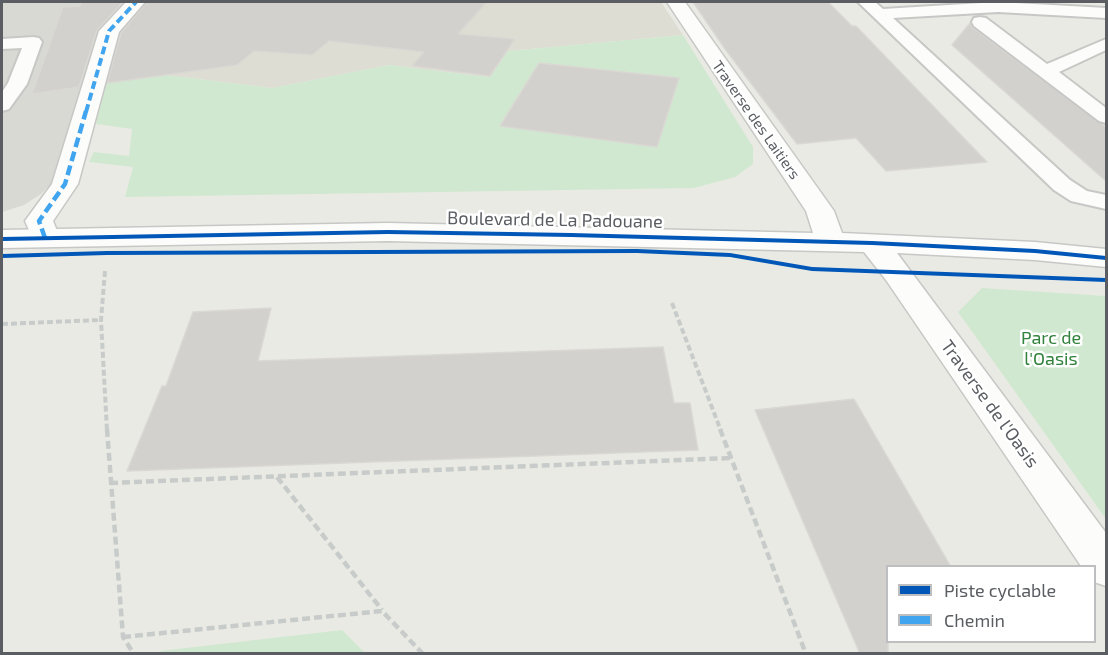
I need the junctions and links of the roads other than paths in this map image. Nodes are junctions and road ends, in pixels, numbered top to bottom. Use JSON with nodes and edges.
{"nodes":[{"id":1,"x":136,"y":2,"type":"edge"},
{"id":2,"x":676,"y":2,"type":"edge"},
{"id":3,"x":873,"y":8,"type":"edge"},
{"id":4,"x":1107,"y":13,"type":"edge"},
{"id":5,"x":980,"y":22,"type":"dead end"},
{"id":6,"x":2,"y":44,"type":"edge"},
{"id":7,"x":1107,"y":44,"type":"edge"},
{"id":8,"x":1044,"y":72,"type":"junction"},
{"id":9,"x":2,"y":105,"type":"edge"},
{"id":10,"x":1107,"y":117,"type":"edge"},
{"id":11,"x":1107,"y":202,"type":"edge"},
{"id":12,"x":45,"y":238,"type":"junction"},
{"id":13,"x":2,"y":239,"type":"edge"},
{"id":14,"x":830,"y":241,"type":"junction"},
{"id":15,"x":872,"y":243,"type":"junction"},
{"id":16,"x":1107,"y":258,"type":"edge"},
{"id":17,"x":1107,"y":567,"type":"edge"}],
"edges":[{"from":1,"to":12,"type":"street"},
{"from":2,"to":14,"type":"street","name":"Traverse des Laitiers"},
{"from":3,"to":4,"type":"lane"},
{"from":3,"to":11,"type":"lane"},
{"from":5,"to":8,"type":"lane"},
{"from":6,"to":9,"type":"lane"},
{"from":7,"to":8,"type":"lane"},
{"from":8,"to":10,"type":"lane"},
{"from":12,"to":13,"type":"street","name":"Boulevard de La Padouane"},
{"from":12,"to":14,"type":"street","name":"Boulevard de La Padouane"},
{"from":14,"to":15,"type":"street","name":"Boulevard de La Padouane"},
{"from":15,"to":16,"type":"street","name":"Boulevard de La Padouane"},
{"from":15,"to":17,"type":"street","name":"Traverse de l'Oasis"}]}
